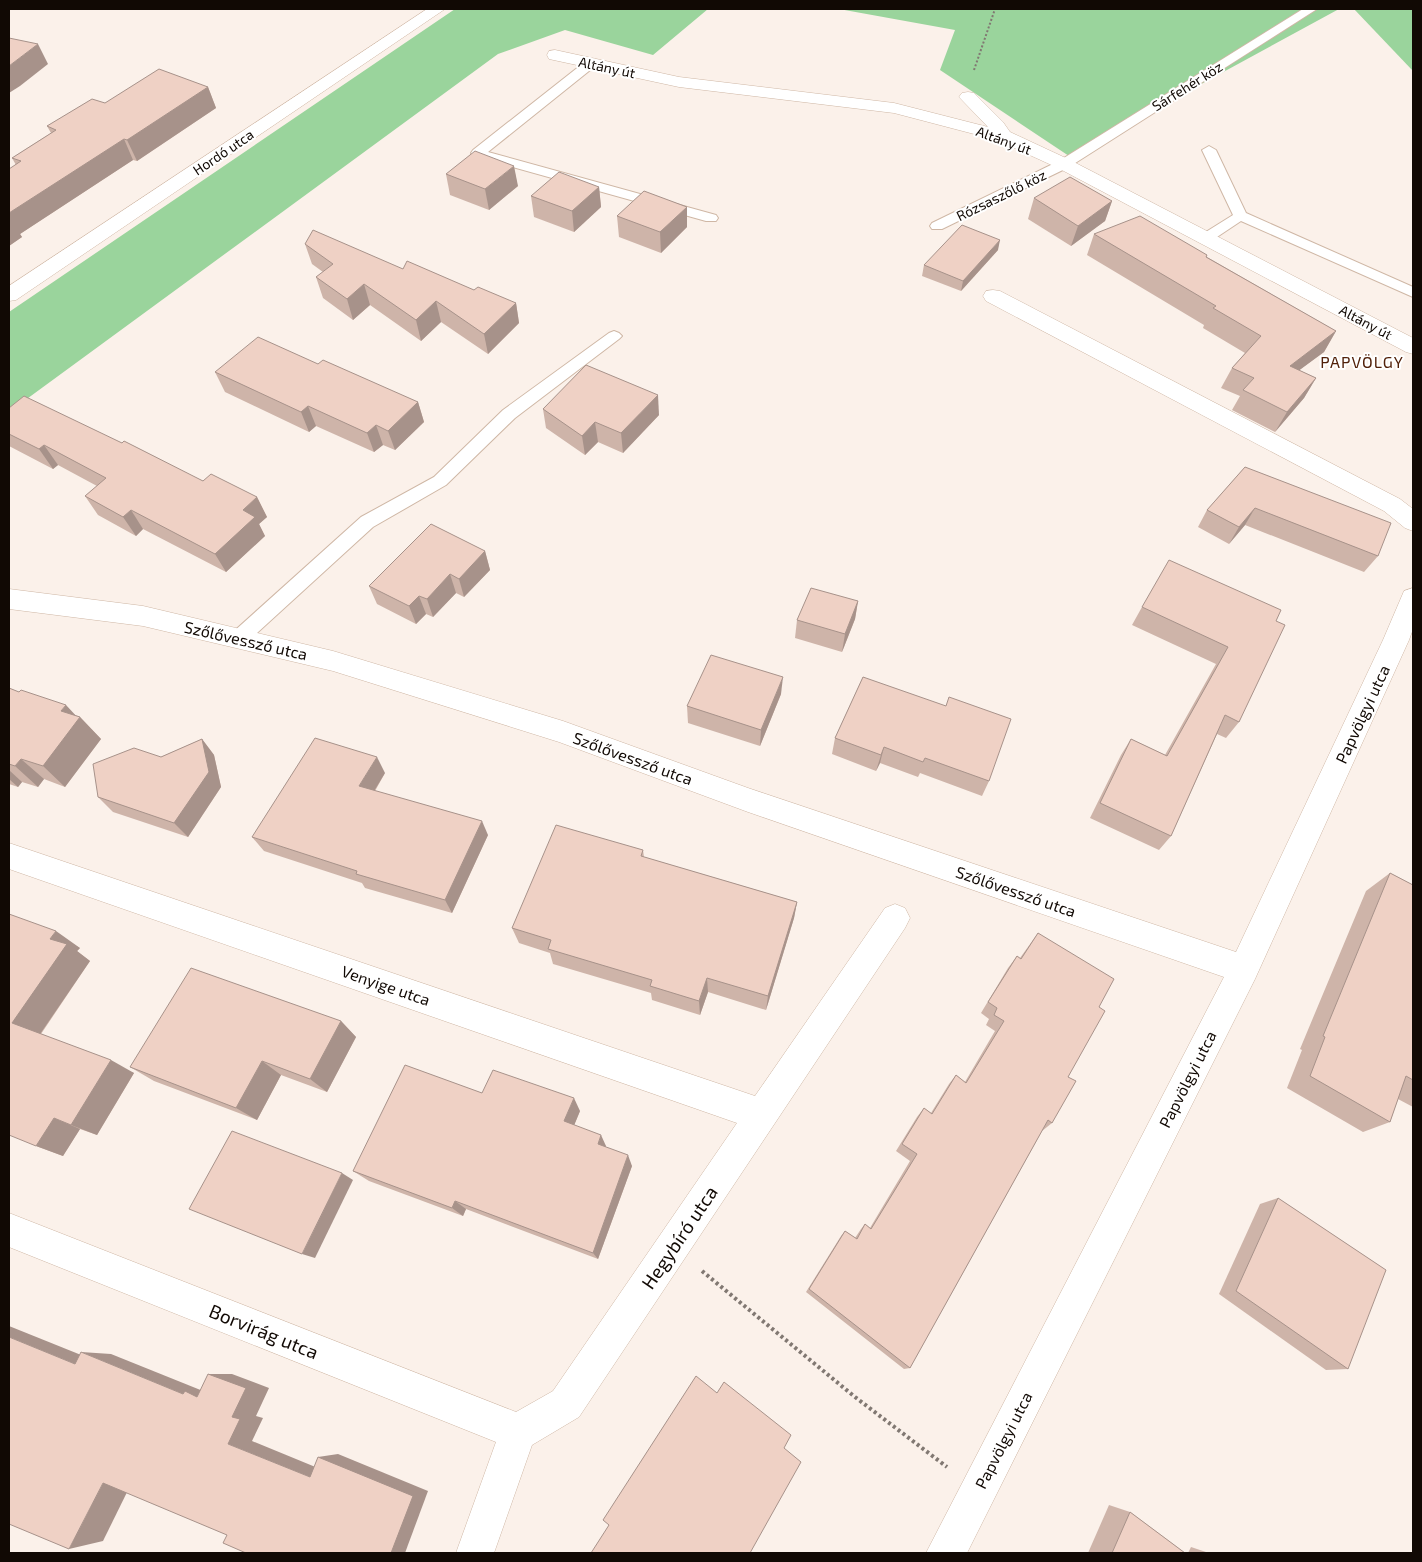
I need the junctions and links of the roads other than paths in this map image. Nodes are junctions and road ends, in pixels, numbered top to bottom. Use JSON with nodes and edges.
{"nodes":[{"id":1,"x":1311,"y":9,"type":"edge"},
{"id":2,"x":433,"y":10,"type":"edge"},
{"id":3,"x":555,"y":55,"type":"dead end"},
{"id":4,"x":590,"y":64,"type":"junction"},
{"id":5,"x":968,"y":97,"type":"road end"},
{"id":6,"x":1003,"y":136,"type":"junction"},
{"id":7,"x":1209,"y":150,"type":"dead end"},
{"id":8,"x":1064,"y":164,"type":"junction"},
{"id":9,"x":1240,"y":216,"type":"junction"},
{"id":10,"x":710,"y":218,"type":"dead end"},
{"id":11,"x":937,"y":226,"type":"dead end"},
{"id":12,"x":1206,"y":238,"type":"junction"},
{"id":13,"x":1413,"y":292,"type":"edge"},
{"id":14,"x":9,"y":294,"type":"edge"},
{"id":15,"x":994,"y":296,"type":"dead end"},
{"id":16,"x":614,"y":336,"type":"dead end"},
{"id":17,"x":1413,"y":346,"type":"edge"},
{"id":18,"x":1413,"y":522,"type":"edge"},
{"id":19,"x":9,"y":598,"type":"edge"},
{"id":20,"x":1413,"y":598,"type":"edge"},
{"id":21,"x":239,"y":638,"type":"junction"},
{"id":22,"x":1405,"y":638,"type":"edge"},
{"id":23,"x":9,"y":856,"type":"edge"},
{"id":24,"x":896,"y":918,"type":"dead end"},
{"id":25,"x":1244,"y":969,"type":"junction"},
{"id":26,"x":762,"y":1115,"type":"junction"},
{"id":27,"x":9,"y":1230,"type":"edge"},
{"id":28,"x":518,"y":1432,"type":"junction"},
{"id":29,"x":475,"y":1553,"type":"edge"},
{"id":30,"x":946,"y":1553,"type":"edge"}],
"edges":[{"from":1,"to":8,"type":"lane","name":"Sárfehér köz"},
{"from":2,"to":14,"type":"street","name":"Hordó utca"},
{"from":3,"to":4,"type":"street","name":"Altány út"},
{"from":4,"to":6,"type":"street","name":"Altány út"},
{"from":4,"to":10,"type":"lane"},
{"from":5,"to":6,"type":"street"},
{"from":6,"to":8,"type":"street","name":"Altány út"},
{"from":7,"to":9,"type":"lane"},
{"from":8,"to":11,"type":"lane","name":"Rózsaszőlő köz"},
{"from":8,"to":12,"type":"street","name":"Altány út"},
{"from":9,"to":12,"type":"lane"},
{"from":9,"to":13,"type":"lane"},
{"from":12,"to":17,"type":"street","name":"Altány út"},
{"from":15,"to":18,"type":"street"},
{"from":16,"to":21,"type":"lane"},
{"from":19,"to":21,"type":"street","name":"Szőlővessző utca"},
{"from":20,"to":22,"type":"street","name":"Papvölgyi utca"},
{"from":21,"to":25,"type":"street","name":"Szőlővessző utca"},
{"from":22,"to":25,"type":"street","name":"Papvölgyi utca"},
{"from":23,"to":26,"type":"street","name":"Venyige utca"},
{"from":24,"to":26,"type":"street","name":"Hegybíró utca"},
{"from":25,"to":30,"type":"street","name":"Papvölgyi utca"},
{"from":26,"to":28,"type":"street","name":"Hegybíró utca"},
{"from":27,"to":28,"type":"street","name":"Borvirág utca"},
{"from":28,"to":29,"type":"street"}]}
